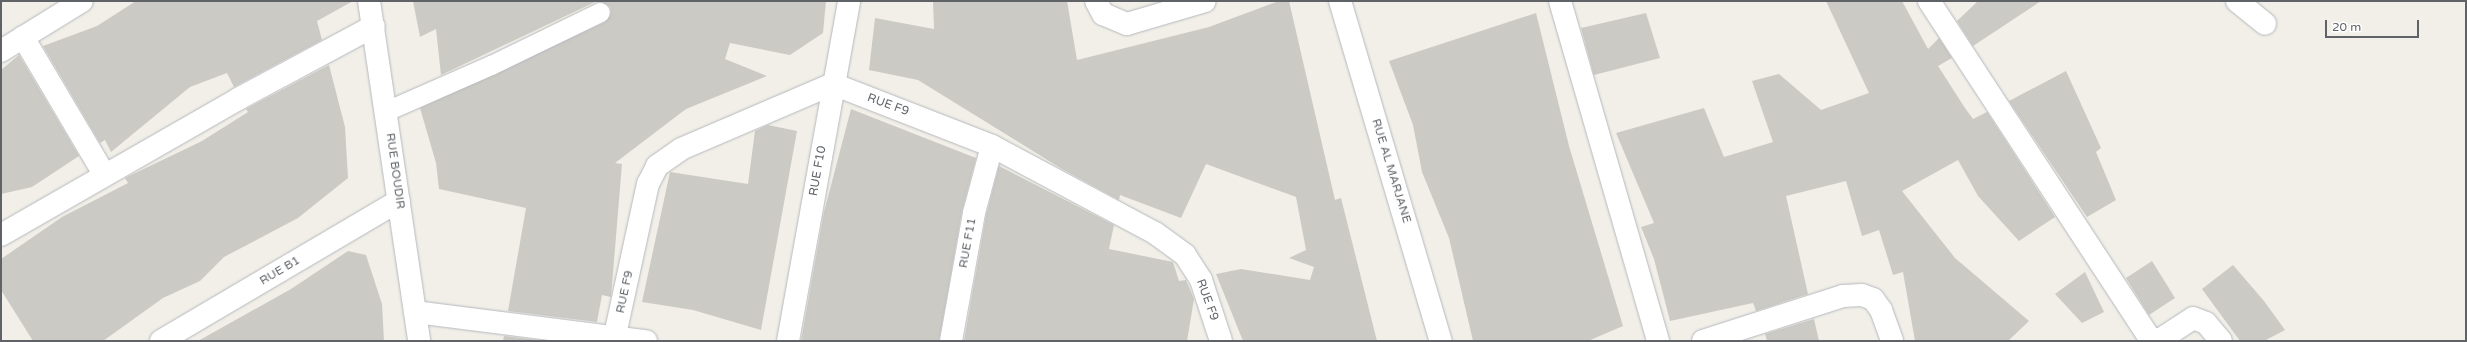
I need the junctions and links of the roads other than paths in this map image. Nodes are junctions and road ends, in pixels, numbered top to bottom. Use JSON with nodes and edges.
{"nodes":[{"id":1,"x":82,"y":1,"type":"edge"},
{"id":2,"x":369,"y":1,"type":"edge"},
{"id":3,"x":849,"y":1,"type":"edge"},
{"id":4,"x":1096,"y":1,"type":"edge"},
{"id":5,"x":1205,"y":1,"type":"edge"},
{"id":6,"x":1340,"y":1,"type":"edge"},
{"id":7,"x":1560,"y":1,"type":"edge"},
{"id":8,"x":1929,"y":1,"type":"edge"},
{"id":9,"x":2237,"y":1,"type":"edge"},
{"id":10,"x":600,"y":12,"type":"dead end"},
{"id":11,"x":2265,"y":24,"type":"dead end"},
{"id":12,"x":374,"y":26,"type":"junction"},
{"id":13,"x":24,"y":37,"type":"junction"},
{"id":14,"x":1,"y":51,"type":"edge"},
{"id":15,"x":834,"y":84,"type":"junction"},
{"id":16,"x":386,"y":111,"type":"junction"},
{"id":17,"x":992,"y":146,"type":"junction"},
{"id":18,"x":104,"y":174,"type":"junction"},
{"id":19,"x":399,"y":201,"type":"junction"},
{"id":20,"x":1,"y":235,"type":"edge"},
{"id":21,"x":415,"y":312,"type":"junction"},
{"id":22,"x":615,"y":335,"type":"junction"},
{"id":23,"x":161,"y":341,"type":"edge"},
{"id":24,"x":419,"y":341,"type":"edge"},
{"id":25,"x":646,"y":341,"type":"edge"},
{"id":26,"x":788,"y":341,"type":"edge"},
{"id":27,"x":951,"y":341,"type":"edge"},
{"id":28,"x":1221,"y":341,"type":"edge"},
{"id":29,"x":1441,"y":341,"type":"edge"},
{"id":30,"x":1658,"y":341,"type":"edge"},
{"id":31,"x":1703,"y":341,"type":"edge"},
{"id":32,"x":1892,"y":341,"type":"edge"},
{"id":33,"x":2221,"y":341,"type":"edge"}],
"edges":[{"from":1,"to":13,"type":"street"},
{"from":2,"to":12,"type":"street","name":"RUE BOUDIR"},
{"from":3,"to":15,"type":"street","name":"RUE F10"},
{"from":4,"to":5,"type":"street"},
{"from":6,"to":29,"type":"street","name":"RUE AL MARJANE"},
{"from":7,"to":30,"type":"street"},
{"from":8,"to":33,"type":"street"},
{"from":9,"to":11,"type":"street"},
{"from":10,"to":16,"type":"lane"},
{"from":12,"to":16,"type":"street","name":"RUE BOUDIR"},
{"from":12,"to":18,"type":"street"},
{"from":13,"to":14,"type":"street"},
{"from":13,"to":18,"type":"street"},
{"from":15,"to":17,"type":"street","name":"RUE F9"},
{"from":15,"to":22,"type":"street","name":"RUE F9"},
{"from":15,"to":26,"type":"street","name":"RUE F10"},
{"from":16,"to":19,"type":"street","name":"RUE BOUDIR"},
{"from":17,"to":27,"type":"street","name":"RUE F11"},
{"from":17,"to":28,"type":"street","name":"RUE F9"},
{"from":18,"to":20,"type":"street"},
{"from":19,"to":21,"type":"street","name":"RUE BOUDIR"},
{"from":19,"to":23,"type":"street","name":"RUE B1"},
{"from":21,"to":22,"type":"street"},
{"from":21,"to":24,"type":"street","name":"RUE BOUDIR"},
{"from":22,"to":25,"type":"street"},
{"from":31,"to":32,"type":"street"}]}
